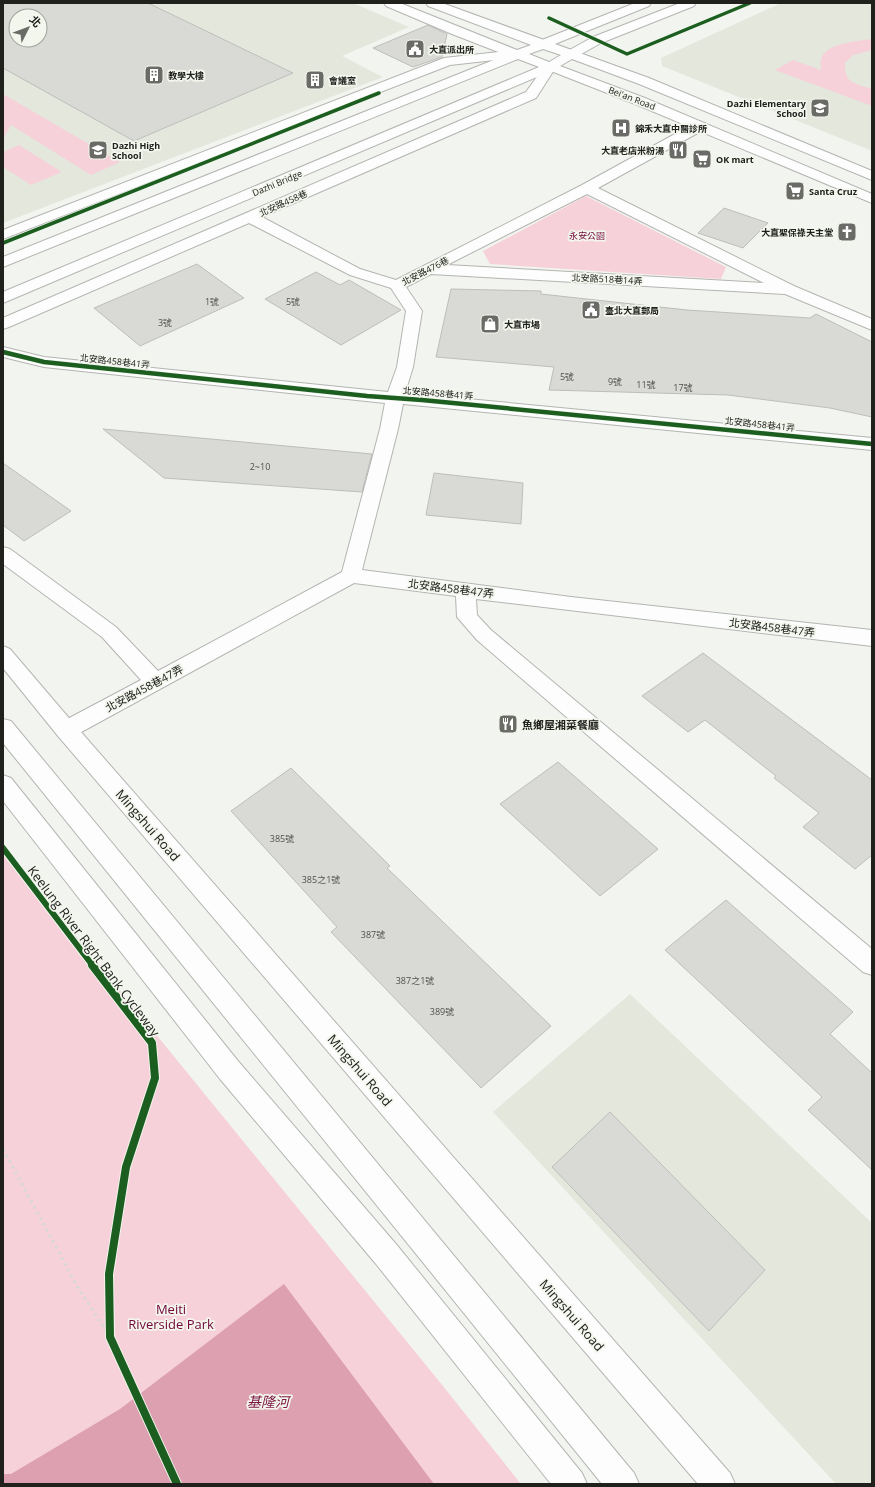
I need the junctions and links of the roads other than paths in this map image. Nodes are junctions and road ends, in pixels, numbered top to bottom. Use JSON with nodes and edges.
{"nodes":[{"id":1,"x":390,"y":3,"type":"edge"},
{"id":2,"x":432,"y":3,"type":"edge"},
{"id":3,"x":645,"y":3,"type":"edge"},
{"id":4,"x":690,"y":3,"type":"edge"},
{"id":5,"x":541,"y":45,"type":"junction"},
{"id":6,"x":517,"y":54,"type":"junction"},
{"id":7,"x":570,"y":55,"type":"junction"},
{"id":8,"x":550,"y":67,"type":"junction"},
{"id":9,"x":700,"y":126,"type":"junction"},
{"id":10,"x":872,"y":176,"type":"edge"},
{"id":11,"x":587,"y":188,"type":"junction"},
{"id":12,"x":872,"y":199,"type":"edge"},
{"id":13,"x":250,"y":217,"type":"junction"},
{"id":14,"x":3,"y":235,"type":"edge"},
{"id":15,"x":3,"y":262,"type":"edge"},
{"id":16,"x":427,"y":269,"type":"junction"},
{"id":17,"x":397,"y":285,"type":"junction"},
{"id":18,"x":788,"y":288,"type":"junction"},
{"id":19,"x":3,"y":298,"type":"edge"},
{"id":20,"x":3,"y":324,"type":"edge"},
{"id":21,"x":872,"y":325,"type":"edge"},
{"id":22,"x":3,"y":352,"type":"edge"},
{"id":23,"x":395,"y":398,"type":"junction"},
{"id":24,"x":872,"y":444,"type":"edge"},
{"id":25,"x":3,"y":554,"type":"edge"},
{"id":26,"x":351,"y":576,"type":"junction"},
{"id":27,"x":466,"y":590,"type":"junction"},
{"id":28,"x":872,"y":638,"type":"edge"},
{"id":29,"x":3,"y":654,"type":"edge"},
{"id":30,"x":155,"y":681,"type":"junction"},
{"id":31,"x":3,"y":727,"type":"edge"},
{"id":32,"x":66,"y":730,"type":"junction"},
{"id":33,"x":3,"y":784,"type":"edge"},
{"id":34,"x":872,"y":964,"type":"edge"},
{"id":35,"x":571,"y":1484,"type":"edge"},
{"id":36,"x":623,"y":1484,"type":"edge"},
{"id":37,"x":719,"y":1484,"type":"edge"}],
"edges":[{"from":1,"to":6,"type":"street","name":"Bei'an Road"},
{"from":2,"to":5,"type":"street","name":"Bei'an Road"},
{"from":3,"to":5,"type":"street"},
{"from":4,"to":7,"type":"street","name":"Dazhi Bridge"},
{"from":5,"to":6,"type":"street"},
{"from":5,"to":7,"type":"street","name":"Bei'an Road"},
{"from":6,"to":8,"type":"street","name":"Bei'an Road"},
{"from":6,"to":14,"type":"street"},
{"from":6,"to":15,"type":"street"},
{"from":7,"to":8,"type":"street","name":"Dazhi Bridge"},
{"from":7,"to":10,"type":"street","name":"Bei'an Road"},
{"from":8,"to":9,"type":"street","name":"Bei'an Road"},
{"from":8,"to":13,"type":"street","name":"北安路458巷"},
{"from":8,"to":19,"type":"street","name":"Dazhi Bridge"},
{"from":9,"to":11,"type":"street","name":"北安路476巷"},
{"from":9,"to":12,"type":"street","name":"Bei'an Road"},
{"from":11,"to":16,"type":"street","name":"北安路476巷"},
{"from":11,"to":18,"type":"street","name":"北安路518巷14弄"},
{"from":13,"to":17,"type":"street"},
{"from":13,"to":20,"type":"street","name":"北安路458巷"},
{"from":16,"to":17,"type":"street","name":"北安路476巷"},
{"from":16,"to":18,"type":"street","name":"北安路518巷14弄"},
{"from":17,"to":23,"type":"street","name":"北安路476巷"},
{"from":18,"to":21,"type":"street","name":"北安路518巷14弄"},
{"from":22,"to":23,"type":"street","name":"北安路458巷41弄"},
{"from":23,"to":24,"type":"street","name":"北安路458巷41弄"},
{"from":23,"to":26,"type":"street","name":"北安路476巷"},
{"from":25,"to":30,"type":"street"},
{"from":26,"to":27,"type":"street","name":"北安路458巷47弄"},
{"from":26,"to":30,"type":"street","name":"北安路458巷47弄"},
{"from":27,"to":28,"type":"street","name":"北安路458巷47弄"},
{"from":27,"to":34,"type":"street"},
{"from":29,"to":32,"type":"street","name":"Mingshui Road"},
{"from":30,"to":32,"type":"street","name":"北安路458巷47弄"},
{"from":31,"to":36,"type":"street"},
{"from":32,"to":37,"type":"street","name":"Mingshui Road"},
{"from":33,"to":35,"type":"street"}]}
